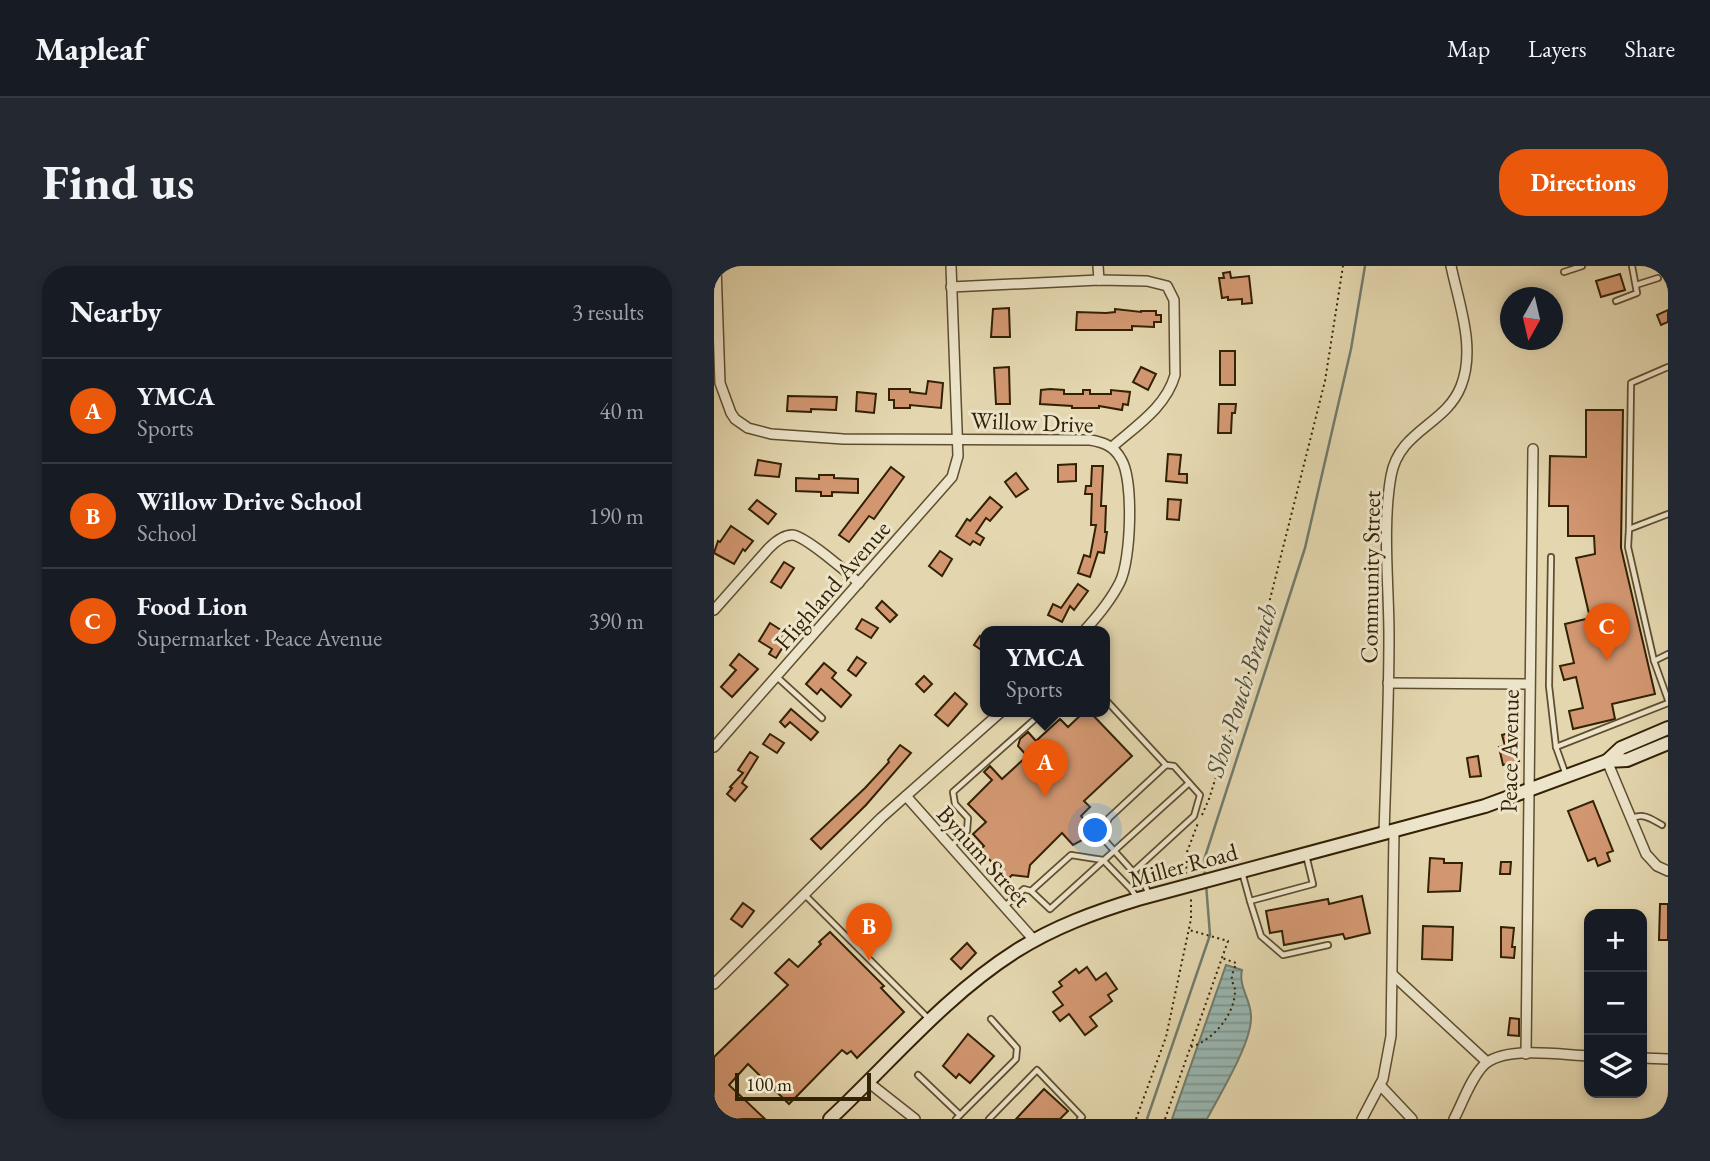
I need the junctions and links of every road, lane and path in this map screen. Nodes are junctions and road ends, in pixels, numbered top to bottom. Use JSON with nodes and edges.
{"nodes":[{"id":1,"x":716,"y":266,"type":"edge"},
{"id":2,"x":951,"y":266,"type":"edge"},
{"id":3,"x":1098,"y":266,"type":"edge"},
{"id":4,"x":1343,"y":266,"type":"edge"},
{"id":5,"x":1451,"y":266,"type":"edge"},
{"id":6,"x":1582,"y":266,"type":"edge"},
{"id":7,"x":1632,"y":266,"type":"edge"},
{"id":8,"x":1564,"y":272,"type":"dead end"},
{"id":9,"x":1658,"y":278,"type":"dead end"},
{"id":10,"x":1099,"y":279,"type":"junction"},
{"id":11,"x":1636,"y":285,"type":"junction"},
{"id":12,"x":951,"y":287,"type":"junction"},
{"id":13,"x":1616,"y":301,"type":"dead end"},
{"id":14,"x":717,"y":364,"type":"edge"},
{"id":15,"x":1668,"y":367,"type":"edge"},
{"id":16,"x":957,"y":439,"type":"junction"},
{"id":17,"x":1112,"y":447,"type":"junction"},
{"id":18,"x":1533,"y":449,"type":"dead end"},
{"id":19,"x":1667,"y":515,"type":"edge"},
{"id":20,"x":1629,"y":529,"type":"junction"},
{"id":21,"x":1551,"y":557,"type":"dead end"},
{"id":22,"x":859,"y":583,"type":"junction"},
{"id":23,"x":714,"y":610,"type":"edge"},
{"id":24,"x":1088,"y":626,"type":"edge"},
{"id":25,"x":1668,"y":654,"type":"edge"},
{"id":26,"x":1654,"y":661,"type":"junction"},
{"id":27,"x":776,"y":677,"type":"junction"},
{"id":28,"x":1388,"y":683,"type":"junction"},
{"id":29,"x":1529,"y":684,"type":"junction"},
{"id":30,"x":1668,"y":701,"type":"edge"},
{"id":31,"x":1110,"y":704,"type":"edge"},
{"id":32,"x":995,"y":717,"type":"edge"},
{"id":33,"x":1037,"y":717,"type":"edge"},
{"id":34,"x":822,"y":718,"type":"dead end"},
{"id":35,"x":1668,"y":727,"type":"edge"},
{"id":36,"x":1668,"y":743,"type":"edge"},
{"id":37,"x":714,"y":747,"type":"edge"},
{"id":38,"x":1556,"y":747,"type":"junction"},
{"id":39,"x":1607,"y":761,"type":"junction"},
{"id":40,"x":1166,"y":765,"type":"junction"},
{"id":41,"x":1567,"y":776,"type":"junction"},
{"id":42,"x":1189,"y":783,"type":"junction"},
{"id":43,"x":1527,"y":791,"type":"junction"},
{"id":44,"x":906,"y":796,"type":"junction"},
{"id":45,"x":1631,"y":819,"type":"junction"},
{"id":46,"x":1662,"y":825,"type":"dead end"},
{"id":47,"x":1389,"y":832,"type":"junction"},
{"id":48,"x":950,"y":848,"type":"junction"},
{"id":49,"x":1114,"y":850,"type":"junction"},
{"id":50,"x":1306,"y":855,"type":"junction"},
{"id":51,"x":1103,"y":860,"type":"junction"},
{"id":52,"x":1242,"y":871,"type":"junction"},
{"id":53,"x":1668,"y":871,"type":"edge"},
{"id":54,"x":1133,"y":872,"type":"junction"},
{"id":55,"x":1189,"y":884,"type":"junction"},
{"id":56,"x":1031,"y":891,"type":"junction"},
{"id":57,"x":804,"y":894,"type":"junction"},
{"id":58,"x":1144,"y":898,"type":"junction"},
{"id":59,"x":1250,"y":901,"type":"junction"},
{"id":60,"x":1004,"y":907,"type":"junction"},
{"id":61,"x":1188,"y":930,"type":"junction"},
{"id":62,"x":1034,"y":940,"type":"junction"},
{"id":63,"x":1328,"y":945,"type":"dead end"},
{"id":64,"x":1222,"y":958,"type":"junction"},
{"id":65,"x":1393,"y":975,"type":"junction"},
{"id":66,"x":714,"y":984,"type":"edge"},
{"id":67,"x":991,"y":1019,"type":"dead end"},
{"id":68,"x":930,"y":1020,"type":"junction"},
{"id":69,"x":1190,"y":1047,"type":"junction"},
{"id":70,"x":1525,"y":1054,"type":"junction"},
{"id":71,"x":1584,"y":1056,"type":"edge"},
{"id":72,"x":1647,"y":1058,"type":"edge"},
{"id":73,"x":1668,"y":1059,"type":"edge"},
{"id":74,"x":1487,"y":1062,"type":"junction"},
{"id":75,"x":918,"y":1075,"type":"dead end"},
{"id":76,"x":868,"y":1082,"type":"junction"},
{"id":77,"x":1380,"y":1085,"type":"junction"},
{"id":78,"x":958,"y":1117,"type":"edge"},
{"id":79,"x":830,"y":1119,"type":"edge"},
{"id":80,"x":915,"y":1119,"type":"edge"},
{"id":81,"x":989,"y":1119,"type":"edge"},
{"id":82,"x":1080,"y":1119,"type":"edge"},
{"id":83,"x":1136,"y":1119,"type":"edge"},
{"id":84,"x":1165,"y":1119,"type":"edge"},
{"id":85,"x":1362,"y":1119,"type":"edge"},
{"id":86,"x":1412,"y":1119,"type":"edge"},
{"id":87,"x":1454,"y":1119,"type":"edge"}],
"edges":[{"from":1,"to":14,"type":"street"},
{"from":2,"to":12,"type":"street","name":"Highland Avenue"},
{"from":3,"to":10,"type":"street"},
{"from":4,"to":55,"type":"path"},
{"from":5,"to":28,"type":"street","name":"Community Street"},
{"from":6,"to":8,"type":"lane"},
{"from":7,"to":11,"type":"lane"},
{"from":9,"to":11,"type":"lane"},
{"from":10,"to":12,"type":"street"},
{"from":10,"to":17,"type":"street"},
{"from":11,"to":13,"type":"lane"},
{"from":12,"to":16,"type":"street","name":"Highland Avenue"},
{"from":14,"to":16,"type":"street","name":"Willow Drive"},
{"from":15,"to":20,"type":"lane"},
{"from":16,"to":17,"type":"street","name":"Willow Drive"},
{"from":16,"to":22,"type":"street","name":"Highland Avenue"},
{"from":17,"to":24,"type":"street","name":"Willow Drive"},
{"from":18,"to":29,"type":"street","name":"Peace Avenue"},
{"from":19,"to":20,"type":"lane"},
{"from":20,"to":26,"type":"lane"},
{"from":21,"to":38,"type":"lane"},
{"from":22,"to":23,"type":"street"},
{"from":22,"to":27,"type":"street","name":"Highland Avenue"},
{"from":25,"to":26,"type":"lane"},
{"from":26,"to":30,"type":"lane"},
{"from":27,"to":34,"type":"lane"},
{"from":27,"to":37,"type":"street","name":"Highland Avenue"},
{"from":28,"to":29,"type":"street"},
{"from":28,"to":47,"type":"street","name":"Community Street"},
{"from":29,"to":43,"type":"street","name":"Peace Avenue"},
{"from":30,"to":38,"type":"lane"},
{"from":31,"to":40,"type":"lane"},
{"from":32,"to":44,"type":"street"},
{"from":33,"to":48,"type":"lane"},
{"from":35,"to":39,"type":"main road","name":"Miller Road"},
{"from":36,"to":39,"type":"main road","name":"Miller Road"},
{"from":38,"to":41,"type":"lane"},
{"from":39,"to":41,"type":"main road","name":"Miller Road"},
{"from":39,"to":45,"type":"street"},
{"from":40,"to":42,"type":"lane"},
{"from":40,"to":49,"type":"lane"},
{"from":41,"to":43,"type":"main road","name":"Miller Road"},
{"from":42,"to":49,"type":"lane"},
{"from":42,"to":54,"type":"lane"},
{"from":43,"to":47,"type":"main road","name":"Miller Road"},
{"from":43,"to":70,"type":"street","name":"Peace Avenue"},
{"from":44,"to":48,"type":"street","name":"Bynum Street"},
{"from":44,"to":57,"type":"street"},
{"from":45,"to":46,"type":"lane"},
{"from":45,"to":53,"type":"street"},
{"from":47,"to":50,"type":"main road","name":"Miller Road"},
{"from":47,"to":65,"type":"street","name":"Community Street"},
{"from":48,"to":60,"type":"street","name":"Bynum Street"},
{"from":49,"to":51,"type":"lane"},
{"from":49,"to":54,"type":"lane"},
{"from":50,"to":52,"type":"main road","name":"Miller Road"},
{"from":50,"to":59,"type":"lane"},
{"from":51,"to":56,"type":"lane"},
{"from":51,"to":56,"type":"lane"},
{"from":51,"to":58,"type":"lane"},
{"from":52,"to":55,"type":"main road","name":"Miller Road"},
{"from":52,"to":59,"type":"lane"},
{"from":54,"to":58,"type":"lane"},
{"from":55,"to":58,"type":"main road","name":"Miller Road"},
{"from":55,"to":61,"type":"path"},
{"from":56,"to":60,"type":"lane"},
{"from":57,"to":66,"type":"street"},
{"from":57,"to":68,"type":"lane"},
{"from":58,"to":62,"type":"main road","name":"Miller Road"},
{"from":59,"to":63,"type":"lane"},
{"from":60,"to":62,"type":"street","name":"Bynum Street"},
{"from":61,"to":64,"type":"path"},
{"from":61,"to":83,"type":"path"},
{"from":62,"to":68,"type":"main road","name":"Miller Road"},
{"from":64,"to":69,"type":"path"},
{"from":64,"to":69,"type":"path"},
{"from":65,"to":74,"type":"street"},
{"from":65,"to":77,"type":"street","name":"Community Street"},
{"from":67,"to":78,"type":"lane"},
{"from":68,"to":76,"type":"main road","name":"Miller Road"},
{"from":69,"to":84,"type":"path"},
{"from":70,"to":71,"type":"street"},
{"from":70,"to":74,"type":"street"},
{"from":72,"to":73,"type":"street"},
{"from":74,"to":87,"type":"street"},
{"from":75,"to":78,"type":"lane"},
{"from":76,"to":79,"type":"main road","name":"Miller Road"},
{"from":76,"to":80,"type":"street"},
{"from":77,"to":85,"type":"street","name":"Community Street"},
{"from":77,"to":86,"type":"street"},
{"from":81,"to":82,"type":"lane"}]}
